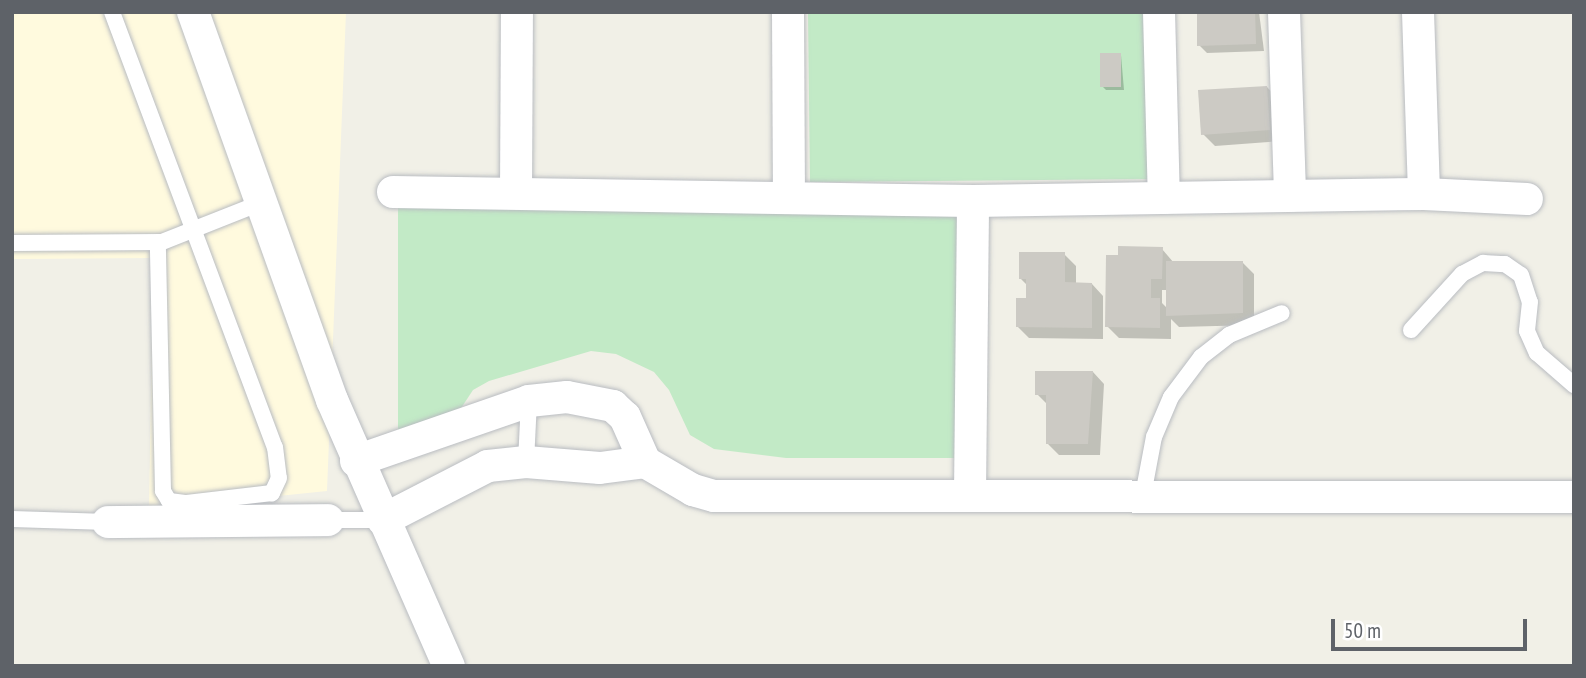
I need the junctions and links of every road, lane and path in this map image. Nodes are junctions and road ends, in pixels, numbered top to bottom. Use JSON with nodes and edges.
{"nodes":[{"id":1,"x":112,"y":12,"type":"edge"},
{"id":2,"x":192,"y":12,"type":"edge"},
{"id":3,"x":517,"y":12,"type":"edge"},
{"id":4,"x":788,"y":12,"type":"edge"},
{"id":5,"x":1158,"y":12,"type":"edge"},
{"id":6,"x":1284,"y":12,"type":"edge"},
{"id":7,"x":1418,"y":12,"type":"edge"},
{"id":8,"x":393,"y":192,"type":"dead end"},
{"id":9,"x":516,"y":192,"type":"junction"},
{"id":10,"x":1424,"y":194,"type":"junction"},
{"id":11,"x":1290,"y":196,"type":"junction"},
{"id":12,"x":789,"y":198,"type":"junction"},
{"id":13,"x":1164,"y":198,"type":"junction"},
{"id":14,"x":1527,"y":199,"type":"dead end"},
{"id":15,"x":973,"y":201,"type":"junction"},
{"id":16,"x":263,"y":202,"type":"junction"},
{"id":17,"x":193,"y":230,"type":"junction"},
{"id":18,"x":158,"y":242,"type":"junction"},
{"id":19,"x":12,"y":243,"type":"edge"},
{"id":20,"x":1282,"y":313,"type":"dead end"},
{"id":21,"x":1411,"y":330,"type":"dead end"},
{"id":22,"x":1574,"y":385,"type":"edge"},
{"id":23,"x":529,"y":401,"type":"junction"},
{"id":24,"x":356,"y":461,"type":"junction"},
{"id":25,"x":526,"y":462,"type":"junction"},
{"id":26,"x":645,"y":462,"type":"junction"},
{"id":27,"x":970,"y":494,"type":"junction"},
{"id":28,"x":1143,"y":495,"type":"junction"},
{"id":29,"x":1574,"y":497,"type":"edge"},
{"id":30,"x":12,"y":519,"type":"edge"},
{"id":31,"x":328,"y":520,"type":"joint"},
{"id":32,"x":383,"y":520,"type":"junction"},
{"id":33,"x":108,"y":522,"type":"joint"},
{"id":34,"x":449,"y":666,"type":"edge"}],
"edges":[{"from":1,"to":17,"type":"lane"},
{"from":2,"to":16,"type":"street"},
{"from":3,"to":9,"type":"street"},
{"from":4,"to":12,"type":"street"},
{"from":5,"to":13,"type":"street"},
{"from":6,"to":11,"type":"street"},
{"from":7,"to":10,"type":"street"},
{"from":8,"to":9,"type":"street"},
{"from":9,"to":12,"type":"street"},
{"from":10,"to":11,"type":"street"},
{"from":10,"to":14,"type":"street"},
{"from":11,"to":13,"type":"street"},
{"from":12,"to":15,"type":"street"},
{"from":13,"to":15,"type":"street"},
{"from":15,"to":27,"type":"street"},
{"from":16,"to":17,"type":"lane"},
{"from":16,"to":24,"type":"street"},
{"from":17,"to":18,"type":"lane"},
{"from":17,"to":18,"type":"lane"},
{"from":18,"to":19,"type":"lane"},
{"from":20,"to":28,"type":"lane"},
{"from":21,"to":22,"type":"lane"},
{"from":23,"to":24,"type":"street"},
{"from":23,"to":25,"type":"lane"},
{"from":23,"to":26,"type":"street"},
{"from":24,"to":32,"type":"street"},
{"from":25,"to":26,"type":"street"},
{"from":25,"to":32,"type":"street"},
{"from":26,"to":27,"type":"street"},
{"from":27,"to":28,"type":"street"},
{"from":28,"to":29,"type":"street"},
{"from":30,"to":33,"type":"lane"},
{"from":31,"to":32,"type":"lane"},
{"from":31,"to":33,"type":"street"},
{"from":32,"to":34,"type":"street"}]}
